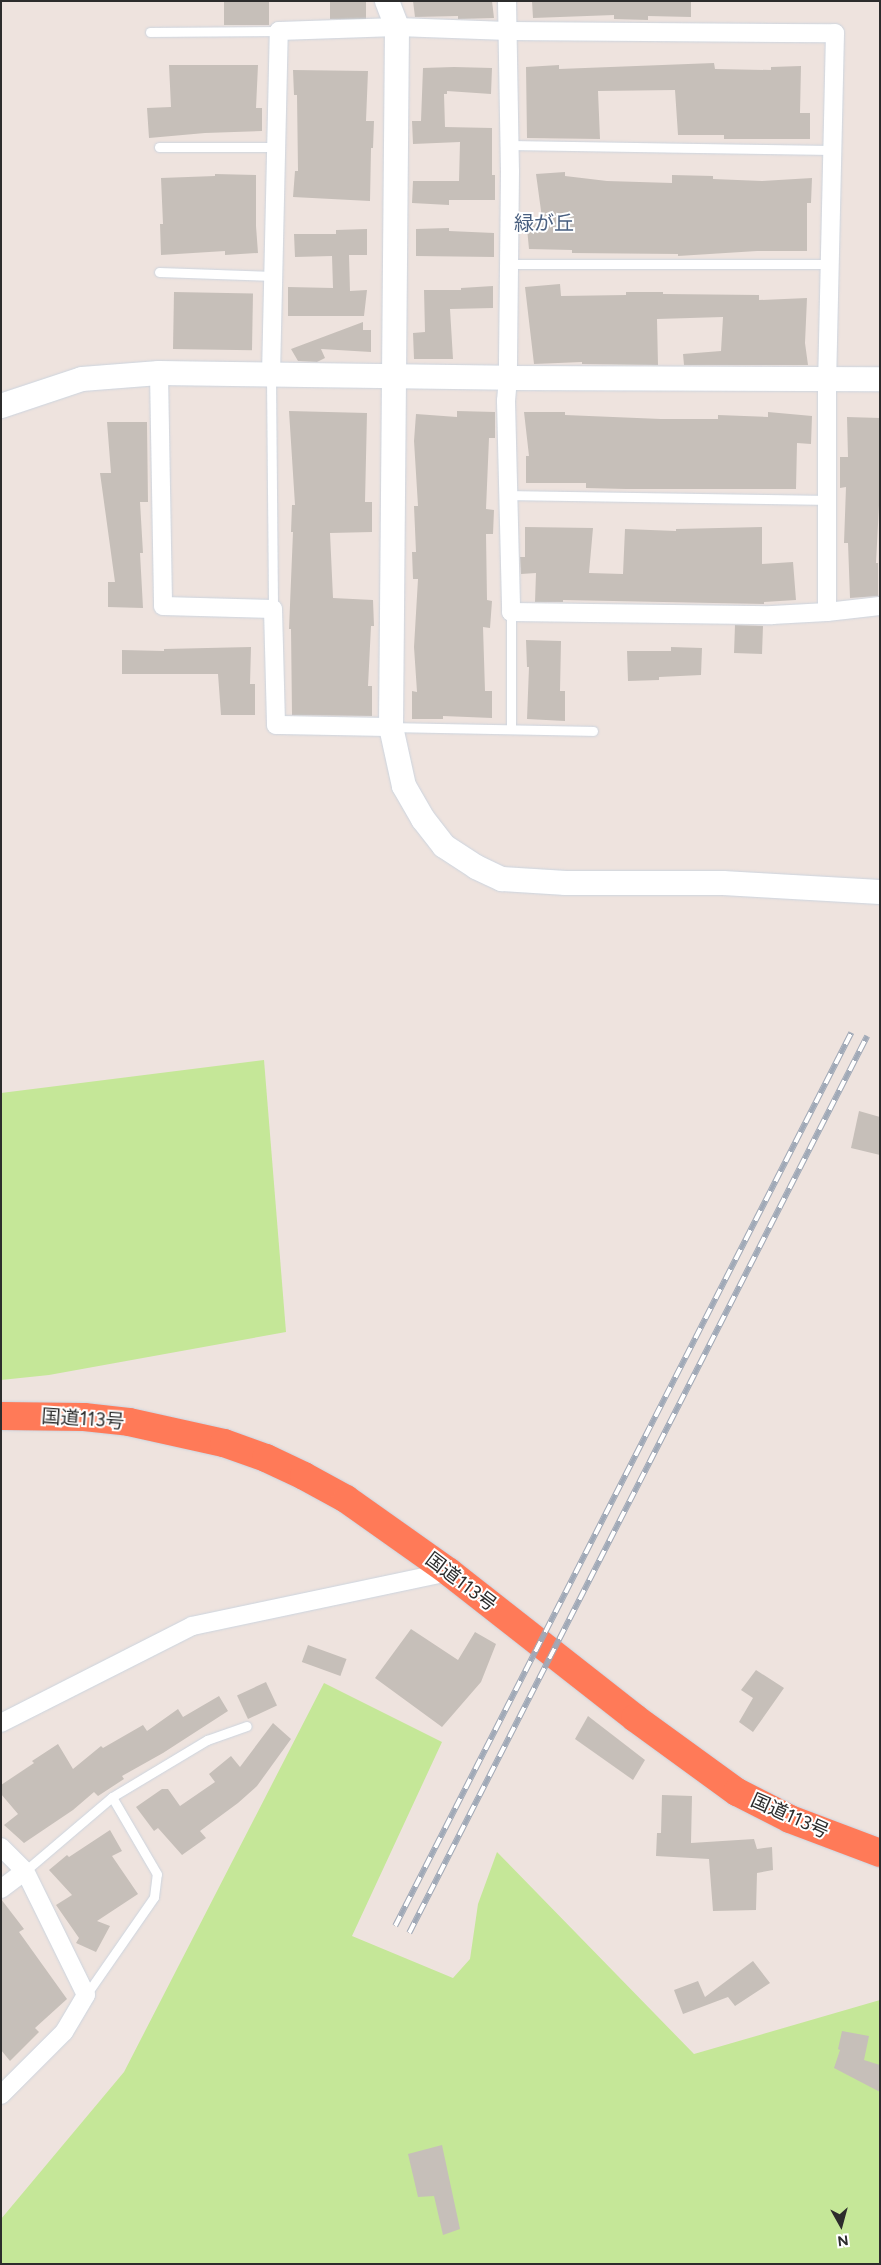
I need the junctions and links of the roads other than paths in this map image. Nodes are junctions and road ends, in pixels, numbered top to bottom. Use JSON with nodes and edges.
{"nodes":[{"id":1,"x":387,"y":1,"type":"edge"},
{"id":2,"x":507,"y":1,"type":"edge"},
{"id":3,"x":397,"y":27,"type":"junction"},
{"id":4,"x":278,"y":31,"type":"junction"},
{"id":5,"x":508,"y":31,"type":"junction"},
{"id":6,"x":150,"y":32,"type":"dead end"},
{"id":7,"x":509,"y":145,"type":"junction"},
{"id":8,"x":159,"y":147,"type":"dead end"},
{"id":9,"x":276,"y":147,"type":"junction"},
{"id":10,"x":832,"y":150,"type":"junction"},
{"id":11,"x":508,"y":264,"type":"junction"},
{"id":12,"x":830,"y":264,"type":"junction"},
{"id":13,"x":159,"y":272,"type":"dead end"},
{"id":14,"x":274,"y":276,"type":"junction"},
{"id":15,"x":159,"y":373,"type":"junction"},
{"id":16,"x":270,"y":375,"type":"junction"},
{"id":17,"x":396,"y":376,"type":"junction"},
{"id":18,"x":508,"y":378,"type":"junction"},
{"id":19,"x":880,"y":378,"type":"edge"},
{"id":20,"x":827,"y":380,"type":"junction"},
{"id":21,"x":1,"y":406,"type":"edge"},
{"id":22,"x":508,"y":495,"type":"junction"},
{"id":23,"x":827,"y":500,"type":"junction"},
{"id":24,"x":880,"y":606,"type":"edge"},
{"id":25,"x":273,"y":609,"type":"junction"},
{"id":26,"x":511,"y":612,"type":"junction"},
{"id":27,"x":827,"y":612,"type":"junction"},
{"id":28,"x":392,"y":727,"type":"junction"},
{"id":29,"x":511,"y":729,"type":"junction"},
{"id":30,"x":594,"y":731,"type":"dead end"},
{"id":31,"x":880,"y":892,"type":"edge"},
{"id":32,"x":1,"y":1416,"type":"edge"},
{"id":33,"x":449,"y":1572,"type":"junction"},
{"id":34,"x":1,"y":1723,"type":"edge"},
{"id":35,"x":247,"y":1726,"type":"dead end"},
{"id":36,"x":112,"y":1796,"type":"junction"},
{"id":37,"x":1,"y":1847,"type":"edge"},
{"id":38,"x":880,"y":1853,"type":"edge"},
{"id":39,"x":25,"y":1871,"type":"junction"},
{"id":40,"x":1,"y":1889,"type":"edge"},
{"id":41,"x":86,"y":1995,"type":"junction"},
{"id":42,"x":5,"y":2084,"type":"edge"}],
"edges":[{"from":1,"to":3,"type":"street"},
{"from":2,"to":5,"type":"street"},
{"from":3,"to":4,"type":"street"},
{"from":3,"to":5,"type":"street"},
{"from":3,"to":17,"type":"street"},
{"from":4,"to":6,"type":"lane"},
{"from":4,"to":9,"type":"street"},
{"from":5,"to":7,"type":"street"},
{"from":5,"to":10,"type":"street"},
{"from":7,"to":10,"type":"lane"},
{"from":7,"to":11,"type":"street"},
{"from":8,"to":9,"type":"lane"},
{"from":9,"to":14,"type":"street"},
{"from":10,"to":12,"type":"street"},
{"from":11,"to":12,"type":"lane"},
{"from":11,"to":18,"type":"street"},
{"from":12,"to":20,"type":"street"},
{"from":13,"to":14,"type":"lane"},
{"from":14,"to":16,"type":"street"},
{"from":15,"to":16,"type":"street"},
{"from":15,"to":21,"type":"street"},
{"from":15,"to":25,"type":"street"},
{"from":16,"to":17,"type":"street"},
{"from":16,"to":25,"type":"lane"},
{"from":17,"to":18,"type":"street"},
{"from":17,"to":28,"type":"street"},
{"from":18,"to":20,"type":"street"},
{"from":18,"to":22,"type":"street"},
{"from":19,"to":20,"type":"street"},
{"from":20,"to":23,"type":"street"},
{"from":22,"to":23,"type":"lane"},
{"from":22,"to":26,"type":"street"},
{"from":23,"to":27,"type":"street"},
{"from":24,"to":27,"type":"street"},
{"from":25,"to":28,"type":"street"},
{"from":26,"to":27,"type":"street"},
{"from":26,"to":29,"type":"lane"},
{"from":28,"to":29,"type":"lane"},
{"from":28,"to":31,"type":"street"},
{"from":29,"to":30,"type":"lane"},
{"from":32,"to":33,"type":"highway","name":"国道113号"},
{"from":33,"to":34,"type":"street"},
{"from":33,"to":38,"type":"highway","name":"国道113号"},
{"from":35,"to":36,"type":"lane"},
{"from":36,"to":39,"type":"lane"},
{"from":36,"to":41,"type":"lane"},
{"from":37,"to":39,"type":"street"},
{"from":39,"to":40,"type":"street"},
{"from":39,"to":41,"type":"street"},
{"from":41,"to":42,"type":"street"}]}
